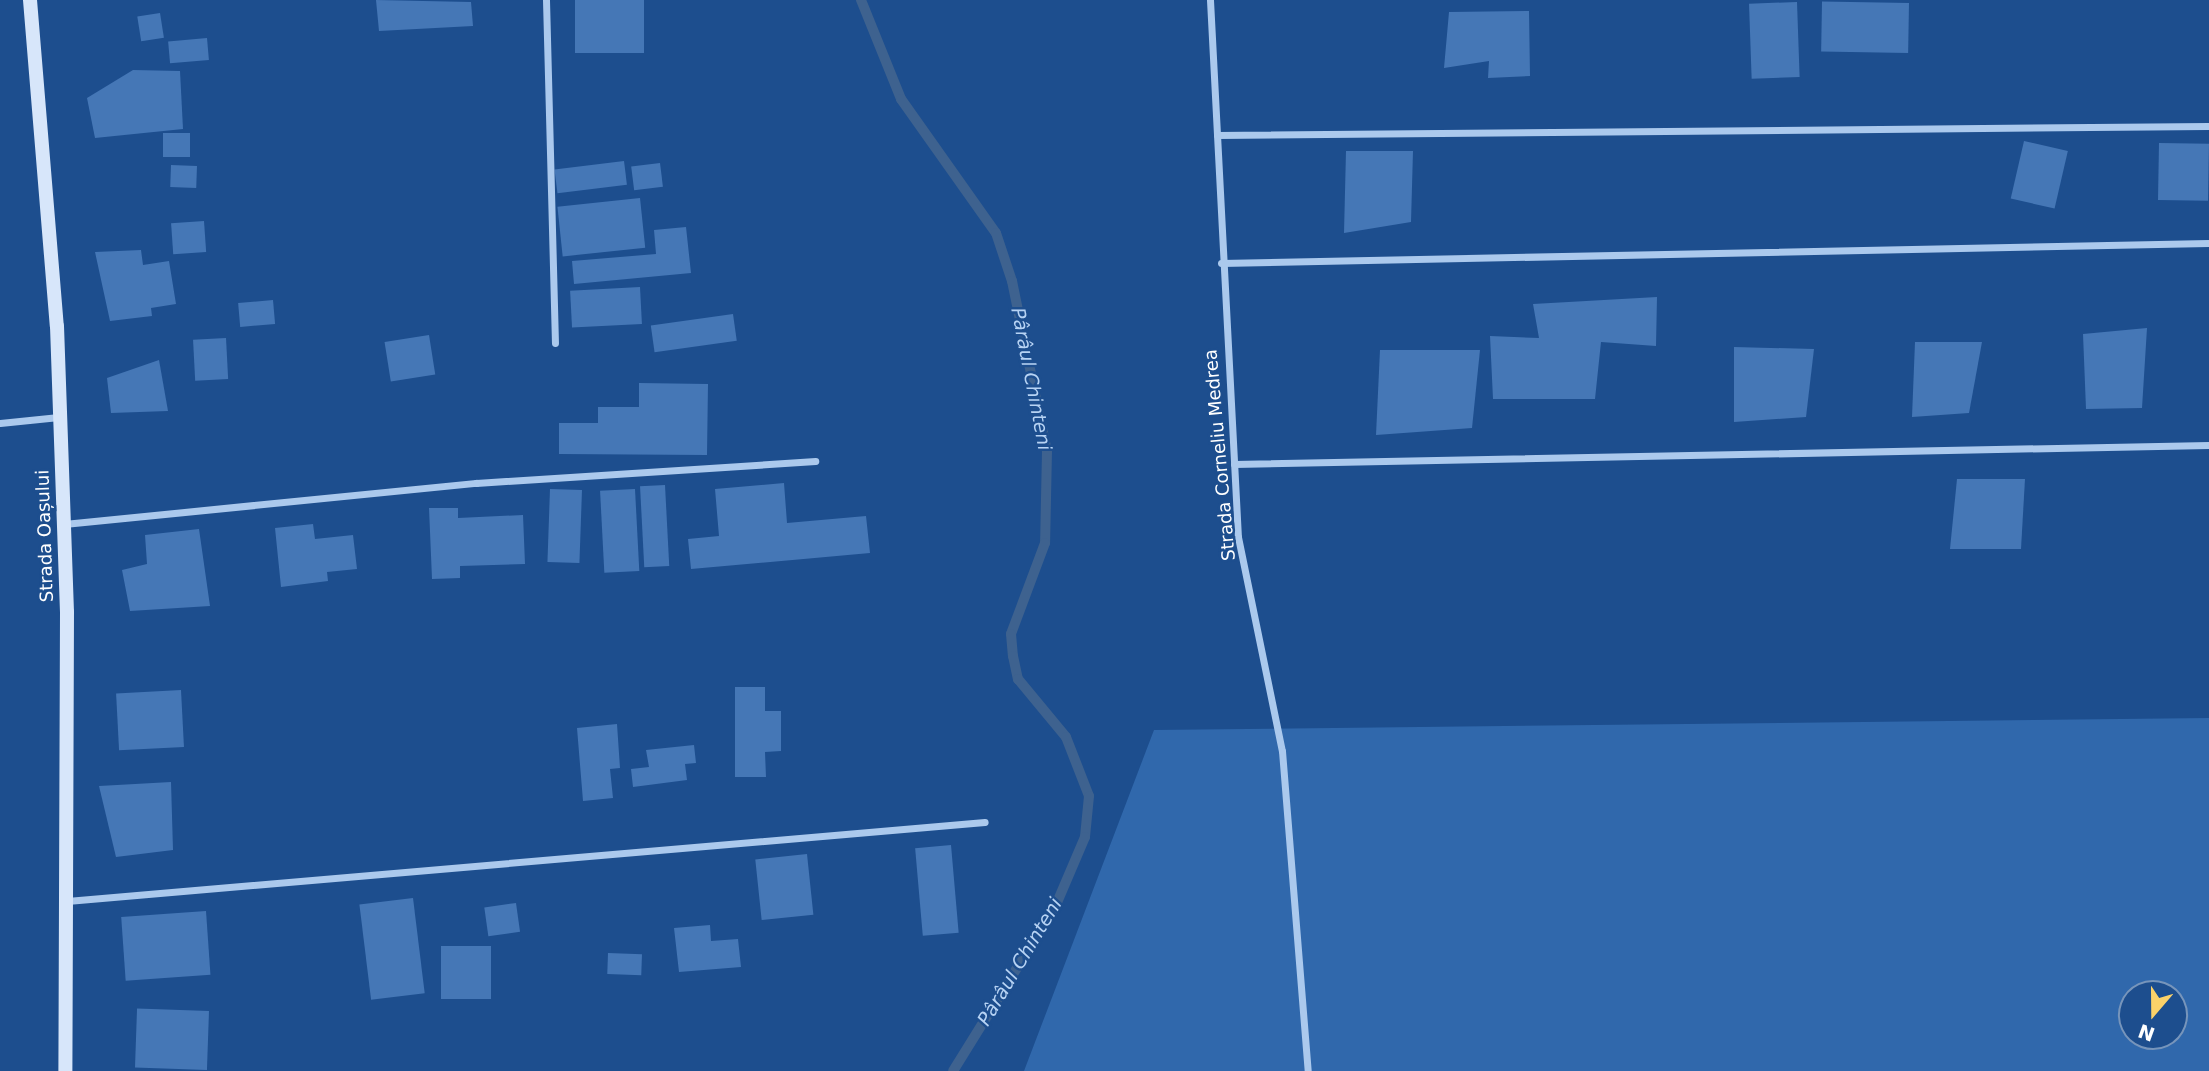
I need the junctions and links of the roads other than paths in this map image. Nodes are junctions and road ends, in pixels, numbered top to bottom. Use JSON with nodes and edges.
{"nodes":[{"id":1,"x":30,"y":0,"type":"edge"},
{"id":2,"x":545,"y":0,"type":"edge"},
{"id":3,"x":1210,"y":0,"type":"edge"},
{"id":4,"x":2209,"y":126,"type":"edge"},
{"id":5,"x":1217,"y":135,"type":"junction"},
{"id":6,"x":2209,"y":243,"type":"edge"},
{"id":7,"x":1221,"y":263,"type":"junction"},
{"id":8,"x":555,"y":343,"type":"dead end"},
{"id":9,"x":60,"y":417,"type":"junction"},
{"id":10,"x":0,"y":423,"type":"edge"},
{"id":11,"x":2209,"y":445,"type":"edge"},
{"id":12,"x":815,"y":461,"type":"dead end"},
{"id":13,"x":1234,"y":464,"type":"junction"},
{"id":14,"x":64,"y":524,"type":"junction"},
{"id":15,"x":985,"y":822,"type":"dead end"},
{"id":16,"x":66,"y":901,"type":"junction"},
{"id":17,"x":65,"y":1071,"type":"edge"},
{"id":18,"x":1308,"y":1071,"type":"edge"}],
"edges":[{"from":1,"to":9,"type":"main road","name":"Strada Oașului"},
{"from":2,"to":8,"type":"street"},
{"from":3,"to":5,"type":"street","name":"Strada Corneliu Medrea"},
{"from":4,"to":5,"type":"street"},
{"from":5,"to":7,"type":"street","name":"Strada Corneliu Medrea"},
{"from":6,"to":7,"type":"street"},
{"from":7,"to":13,"type":"street","name":"Strada Corneliu Medrea"},
{"from":9,"to":10,"type":"street"},
{"from":9,"to":14,"type":"main road","name":"Strada Oașului"},
{"from":11,"to":13,"type":"street"},
{"from":12,"to":14,"type":"street"},
{"from":13,"to":18,"type":"street","name":"Strada Corneliu Medrea"},
{"from":14,"to":16,"type":"main road","name":"Strada Oașului"},
{"from":15,"to":16,"type":"street"},
{"from":16,"to":17,"type":"main road","name":"Strada Oașului"}]}
